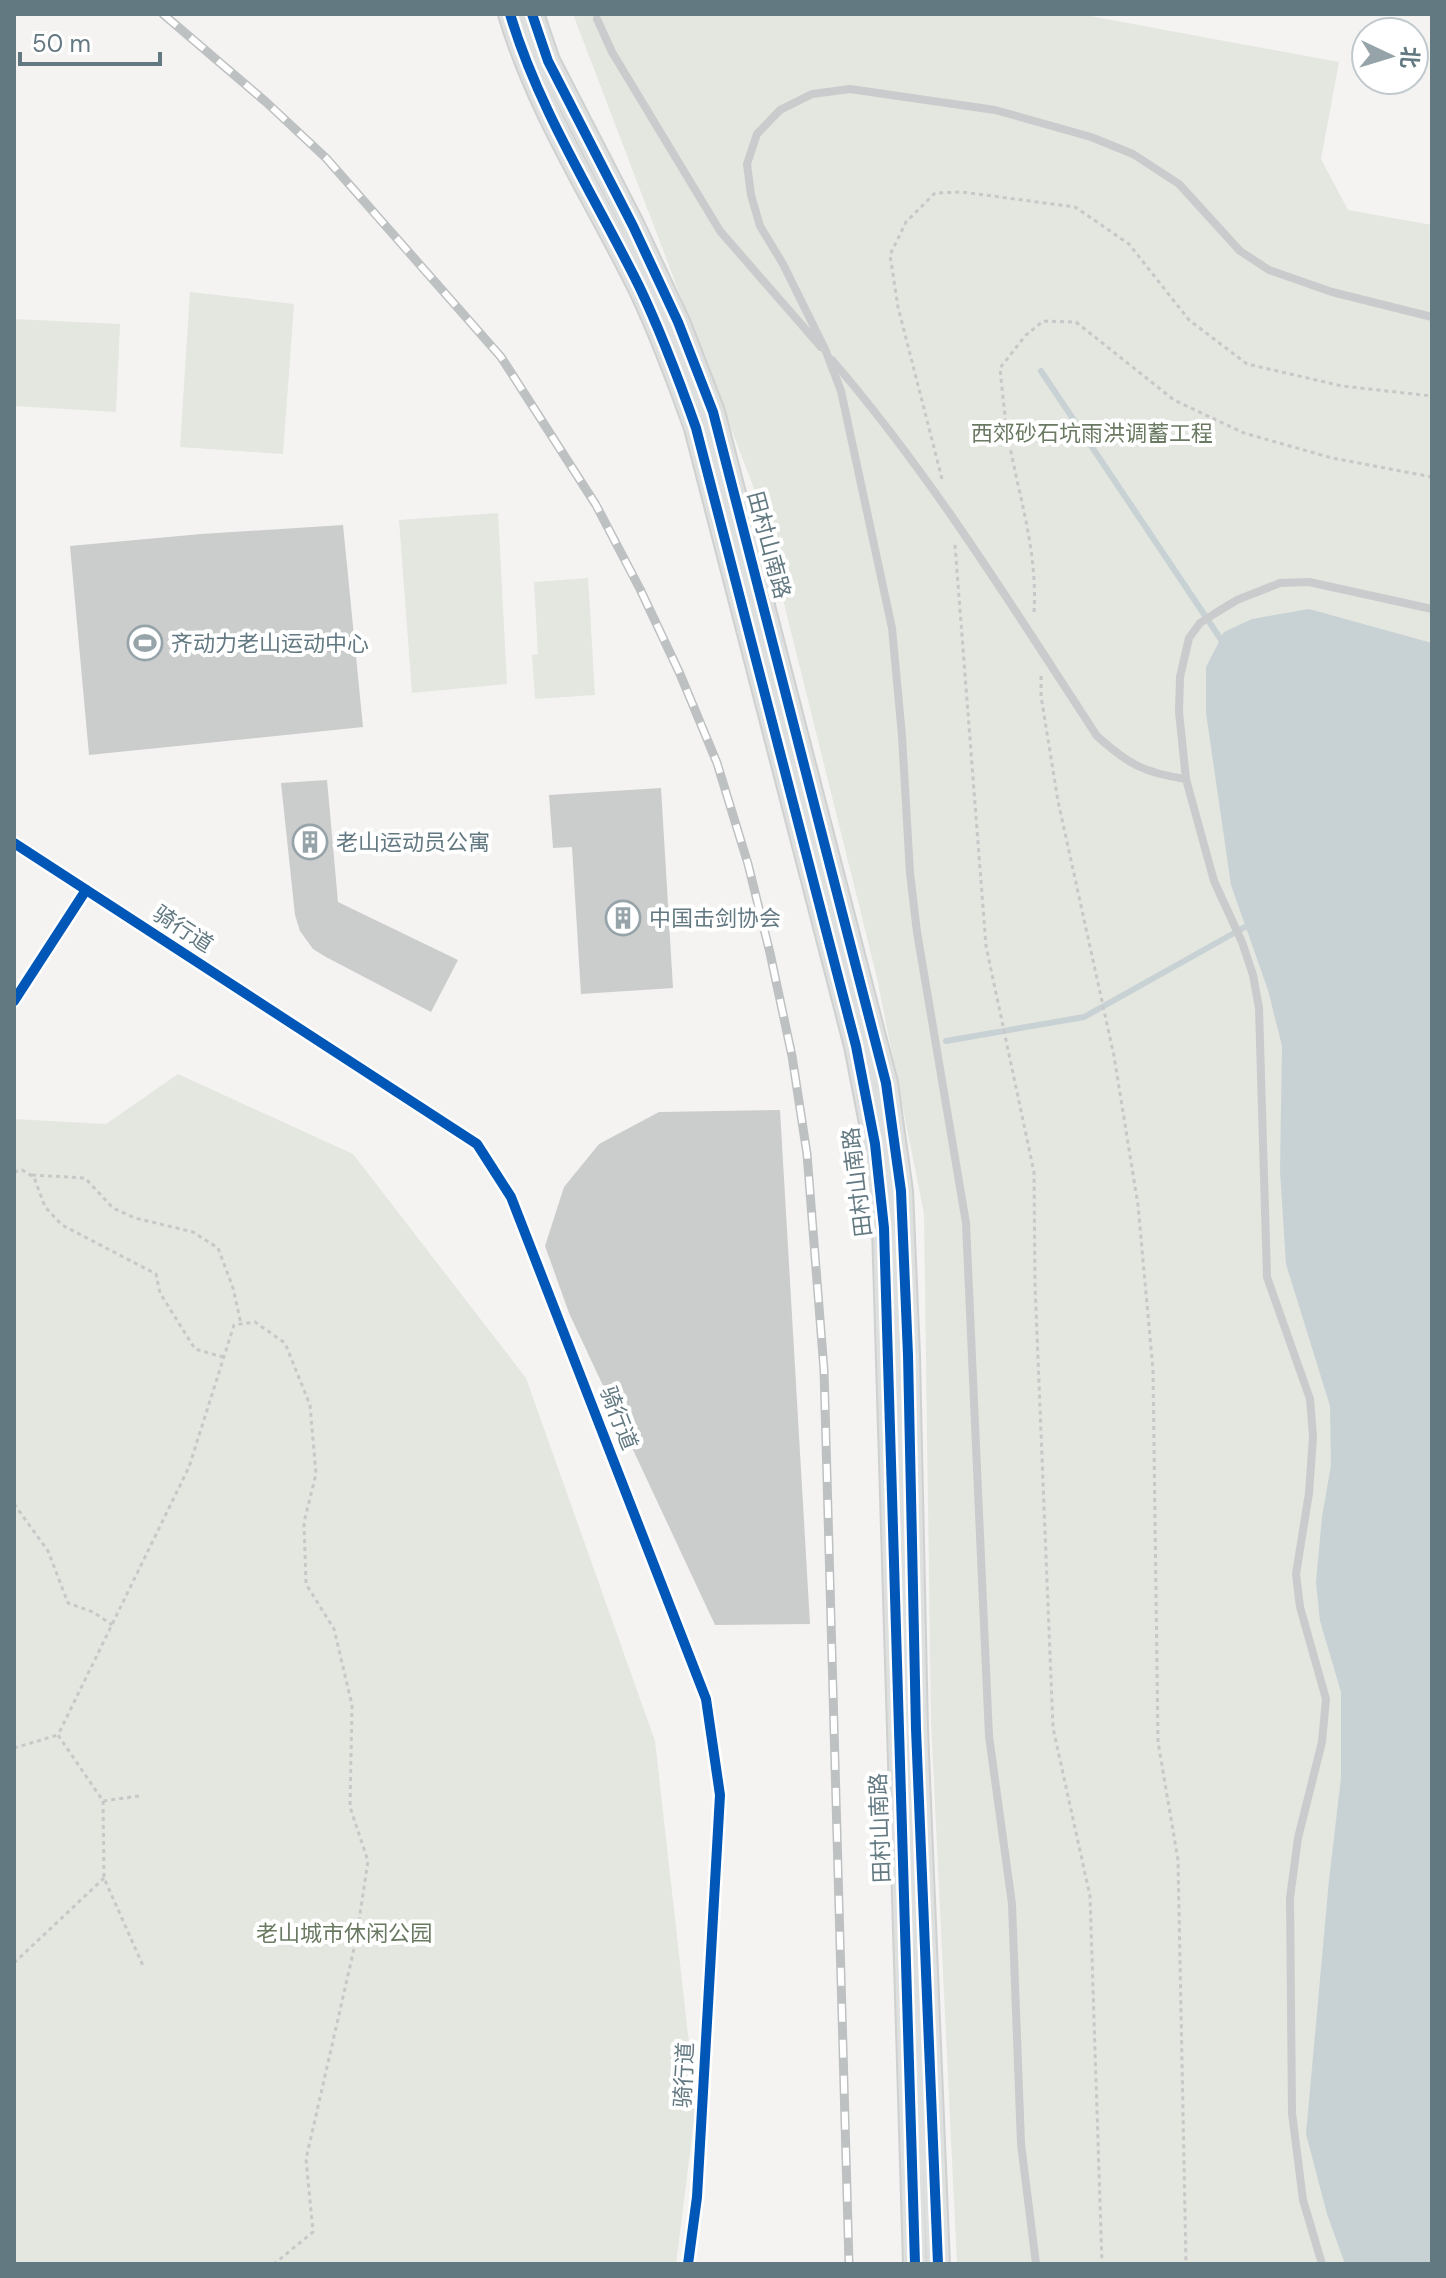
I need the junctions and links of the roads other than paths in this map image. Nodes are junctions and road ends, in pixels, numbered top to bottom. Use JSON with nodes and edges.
{"nodes":[{"id":1,"x":510,"y":14,"type":"edge"},
{"id":2,"x":532,"y":14,"type":"edge"},
{"id":3,"x":597,"y":19,"type":"dead end"},
{"id":4,"x":1432,"y":317,"type":"edge"},
{"id":5,"x":828,"y":355,"type":"junction"},
{"id":6,"x":1432,"y":609,"type":"edge"},
{"id":7,"x":1186,"y":779,"type":"junction"},
{"id":8,"x":915,"y":2264,"type":"edge"},
{"id":9,"x":938,"y":2264,"type":"edge"},
{"id":10,"x":1036,"y":2264,"type":"edge"},
{"id":11,"x":1322,"y":2264,"type":"edge"}],
"edges":[{"from":1,"to":8,"type":"main road","name":"田村山南路"},
{"from":2,"to":9,"type":"main road","name":"田村山南路"},
{"from":3,"to":5,"type":"lane"},
{"from":4,"to":5,"type":"lane"},
{"from":5,"to":7,"type":"lane"},
{"from":5,"to":10,"type":"lane"},
{"from":6,"to":7,"type":"lane"},
{"from":7,"to":11,"type":"lane"}]}
